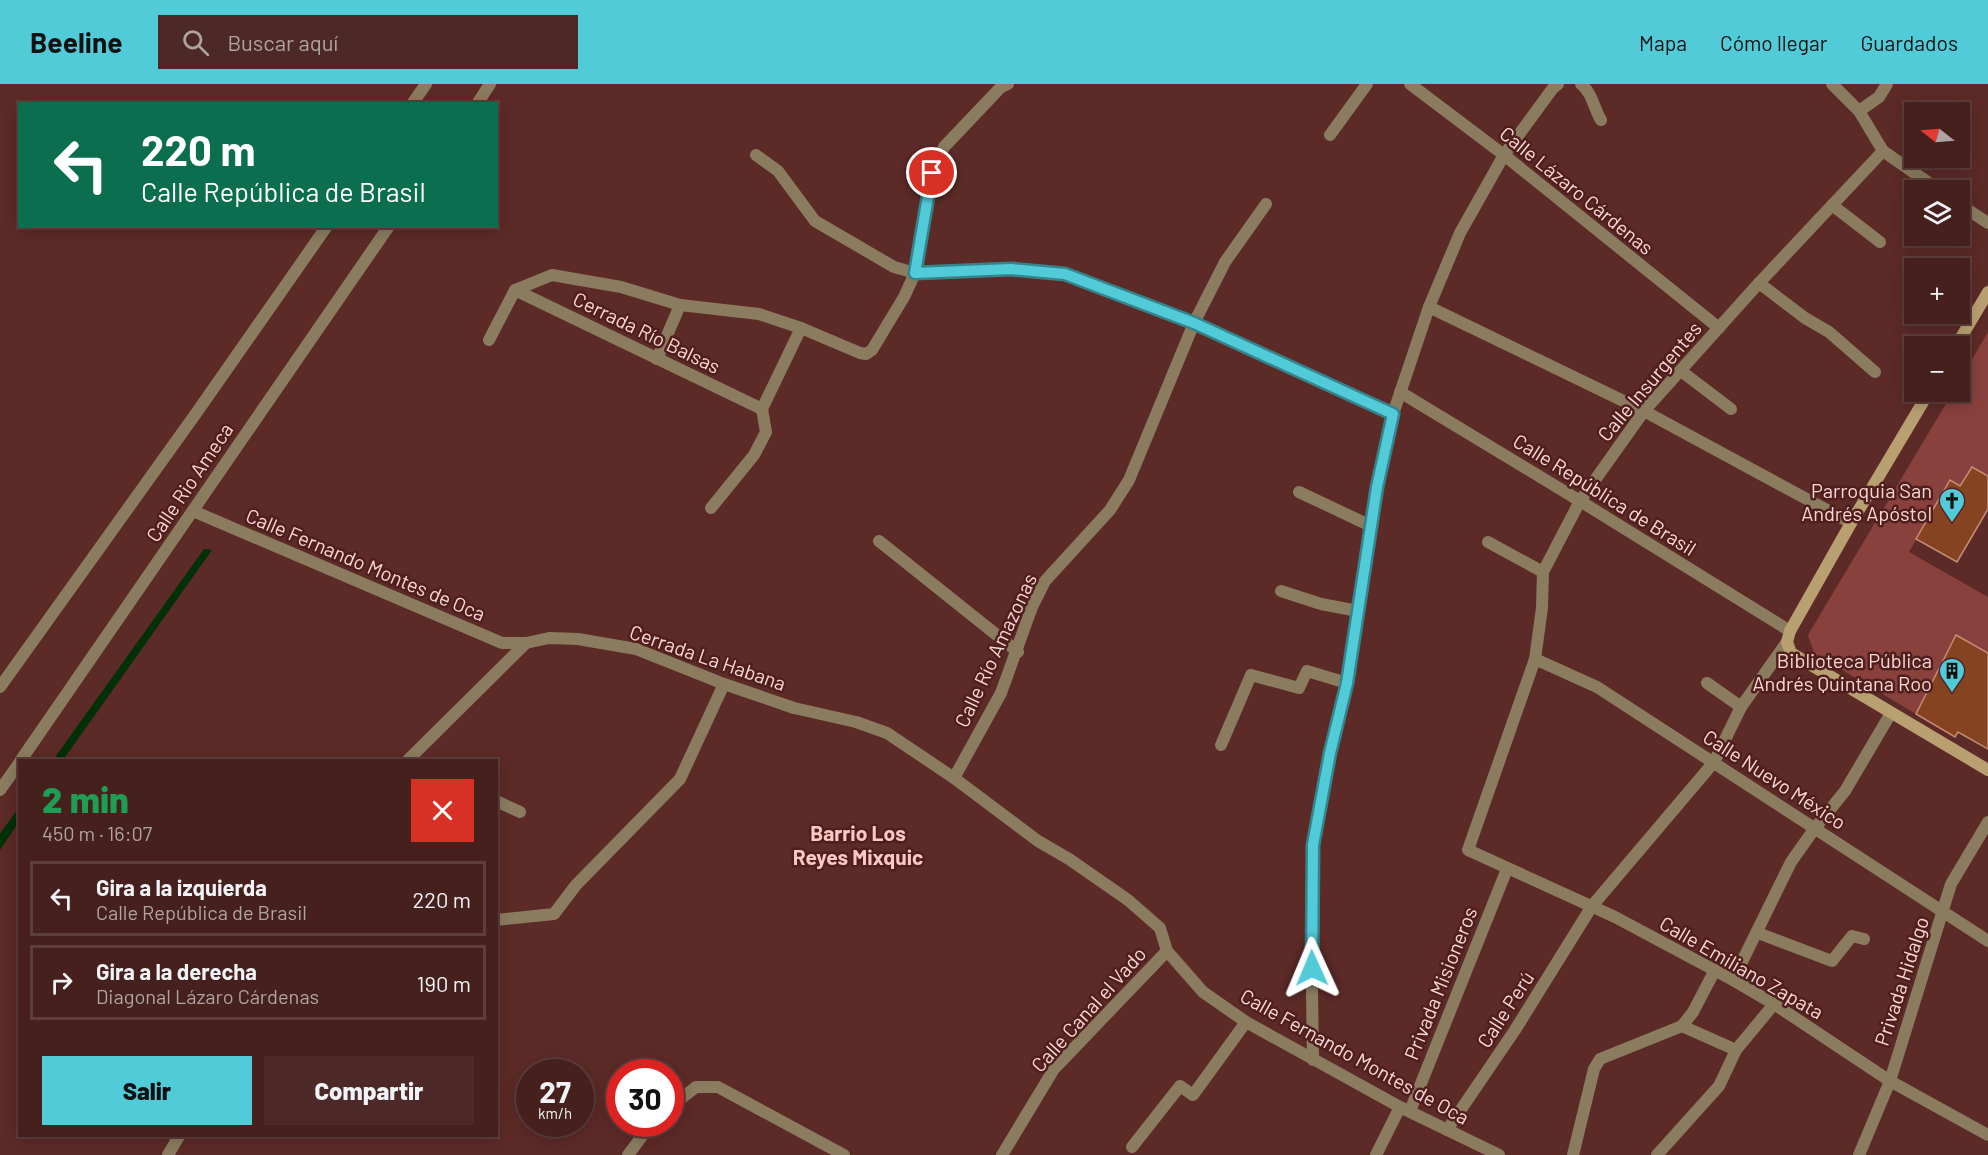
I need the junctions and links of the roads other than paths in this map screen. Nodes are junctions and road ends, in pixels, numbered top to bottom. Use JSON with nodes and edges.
{"nodes":[{"id":1,"x":426,"y":84,"type":"edge"},
{"id":2,"x":490,"y":84,"type":"edge"},
{"id":3,"x":1008,"y":84,"type":"edge"},
{"id":4,"x":1367,"y":84,"type":"edge"},
{"id":5,"x":1410,"y":84,"type":"edge"},
{"id":6,"x":1581,"y":84,"type":"edge"},
{"id":7,"x":1832,"y":84,"type":"edge"},
{"id":8,"x":1887,"y":84,"type":"edge"},
{"id":9,"x":1553,"y":86,"type":"edge"},
{"id":10,"x":413,"y":102,"type":"edge"},
{"id":11,"x":478,"y":102,"type":"edge"},
{"id":12,"x":1859,"y":111,"type":"junction"},
{"id":13,"x":1601,"y":120,"type":"dead end"},
{"id":14,"x":1330,"y":135,"type":"dead end"},
{"id":15,"x":1883,"y":151,"type":"junction"},
{"id":16,"x":756,"y":155,"type":"dead end"},
{"id":17,"x":1504,"y":155,"type":"junction"},
{"id":18,"x":1925,"y":180,"type":"edge"},
{"id":19,"x":1266,"y":204,"type":"dead end"},
{"id":20,"x":1832,"y":205,"type":"junction"},
{"id":21,"x":1970,"y":211,"type":"edge"},
{"id":22,"x":1988,"y":223,"type":"edge"},
{"id":23,"x":326,"y":228,"type":"edge"},
{"id":24,"x":388,"y":228,"type":"edge"},
{"id":25,"x":1880,"y":242,"type":"dead end"},
{"id":26,"x":915,"y":273,"type":"junction"},
{"id":27,"x":1758,"y":283,"type":"junction"},
{"id":28,"x":515,"y":290,"type":"junction"},
{"id":29,"x":1988,"y":292,"type":"edge"},
{"id":30,"x":680,"y":305,"type":"junction"},
{"id":31,"x":1429,"y":307,"type":"junction"},
{"id":32,"x":1194,"y":323,"type":"junction"},
{"id":33,"x":801,"y":328,"type":"junction"},
{"id":34,"x":1719,"y":328,"type":"junction"},
{"id":35,"x":1962,"y":336,"type":"edge"},
{"id":36,"x":489,"y":340,"type":"dead end"},
{"id":37,"x":657,"y":359,"type":"junction"},
{"id":38,"x":1681,"y":371,"type":"junction"},
{"id":39,"x":1875,"y":372,"type":"dead end"},
{"id":40,"x":1400,"y":392,"type":"junction"},
{"id":41,"x":1923,"y":402,"type":"edge"},
{"id":42,"x":1731,"y":409,"type":"dead end"},
{"id":43,"x":762,"y":410,"type":"junction"},
{"id":44,"x":1644,"y":411,"type":"junction"},
{"id":45,"x":1393,"y":414,"type":"junction"},
{"id":46,"x":1299,"y":492,"type":"dead end"},
{"id":47,"x":1580,"y":501,"type":"junction"},
{"id":48,"x":711,"y":508,"type":"dead end"},
{"id":49,"x":193,"y":511,"type":"junction"},
{"id":50,"x":1851,"y":523,"type":"junction"},
{"id":51,"x":1371,"y":526,"type":"junction"},
{"id":52,"x":879,"y":541,"type":"dead end"},
{"id":53,"x":1488,"y":542,"type":"dead end"},
{"id":54,"x":1543,"y":572,"type":"junction"},
{"id":55,"x":1281,"y":591,"type":"dead end"},
{"id":56,"x":1358,"y":611,"type":"junction"},
{"id":57,"x":1788,"y":637,"type":"junction"},
{"id":58,"x":526,"y":643,"type":"junction"},
{"id":59,"x":1018,"y":652,"type":"junction"},
{"id":60,"x":1535,"y":658,"type":"junction"},
{"id":61,"x":1347,"y":683,"type":"junction"},
{"id":62,"x":1707,"y":683,"type":"dead end"},
{"id":63,"x":724,"y":684,"type":"junction"},
{"id":64,"x":0,"y":687,"type":"edge"},
{"id":65,"x":1741,"y":707,"type":"junction"},
{"id":66,"x":1891,"y":713,"type":"junction"},
{"id":67,"x":1221,"y":745,"type":"dead end"},
{"id":68,"x":21,"y":759,"type":"edge"},
{"id":69,"x":411,"y":759,"type":"edge"},
{"id":70,"x":1714,"y":762,"type":"junction"},
{"id":71,"x":18,"y":764,"type":"edge"},
{"id":72,"x":1988,"y":770,"type":"edge"},
{"id":73,"x":954,"y":778,"type":"junction"},
{"id":74,"x":0,"y":790,"type":"edge"},
{"id":75,"x":498,"y":802,"type":"edge"},
{"id":76,"x":520,"y":812,"type":"dead end"},
{"id":77,"x":1988,"y":822,"type":"edge"},
{"id":78,"x":1815,"y":828,"type":"junction"},
{"id":79,"x":1468,"y":850,"type":"joint"},
{"id":80,"x":1507,"y":869,"type":"junction"},
{"id":81,"x":1592,"y":906,"type":"junction"},
{"id":82,"x":1943,"y":912,"type":"junction"},
{"id":83,"x":498,"y":920,"type":"edge"},
{"id":84,"x":1758,"y":933,"type":"junction"},
{"id":85,"x":1864,"y":939,"type":"dead end"},
{"id":86,"x":1988,"y":942,"type":"edge"},
{"id":87,"x":1167,"y":951,"type":"junction"},
{"id":88,"x":1715,"y":970,"type":"junction"},
{"id":89,"x":1733,"y":980,"type":"junction"},
{"id":90,"x":1774,"y":1004,"type":"junction"},
{"id":91,"x":1246,"y":1022,"type":"junction"},
{"id":92,"x":1682,"y":1026,"type":"junction"},
{"id":93,"x":1736,"y":1050,"type":"junction"},
{"id":94,"x":1313,"y":1060,"type":"junction"},
{"id":95,"x":1890,"y":1081,"type":"junction"},
{"id":96,"x":684,"y":1096,"type":"edge"},
{"id":97,"x":1405,"y":1109,"type":"junction"},
{"id":98,"x":1447,"y":1130,"type":"junction"},
{"id":99,"x":1988,"y":1135,"type":"edge"},
{"id":100,"x":178,"y":1137,"type":"edge"},
{"id":101,"x":641,"y":1137,"type":"edge"},
{"id":102,"x":1132,"y":1147,"type":"dead end"},
{"id":103,"x":168,"y":1155,"type":"edge"},
{"id":104,"x":628,"y":1155,"type":"edge"},
{"id":105,"x":844,"y":1155,"type":"edge"},
{"id":106,"x":1002,"y":1155,"type":"edge"},
{"id":107,"x":1376,"y":1155,"type":"edge"},
{"id":108,"x":1499,"y":1155,"type":"edge"},
{"id":109,"x":1573,"y":1155,"type":"edge"},
{"id":110,"x":1657,"y":1155,"type":"edge"},
{"id":111,"x":1859,"y":1155,"type":"edge"}],
"edges":[{"from":1,"to":10,"type":"street"},
{"from":2,"to":11,"type":"street"},
{"from":3,"to":26,"type":"street"},
{"from":4,"to":14,"type":"street"},
{"from":5,"to":17,"type":"street","name":"Calle Lázaro Cárdenas"},
{"from":6,"to":13,"type":"street"},
{"from":7,"to":12,"type":"street"},
{"from":8,"to":12,"type":"street"},
{"from":9,"to":17,"type":"street"},
{"from":12,"to":15,"type":"street"},
{"from":15,"to":18,"type":"street"},
{"from":15,"to":20,"type":"street","name":"Calle Insurgentes"},
{"from":16,"to":26,"type":"street"},
{"from":17,"to":31,"type":"street"},
{"from":17,"to":34,"type":"street","name":"Calle Lázaro Cárdenas"},
{"from":19,"to":32,"type":"street","name":"Calle Río Amazonas"},
{"from":20,"to":25,"type":"street"},
{"from":20,"to":27,"type":"street","name":"Calle Insurgentes"},
{"from":21,"to":22,"type":"street"},
{"from":23,"to":64,"type":"street","name":"Calle Rio Ameca"},
{"from":24,"to":49,"type":"street","name":"Calle Rio Ameca"},
{"from":26,"to":32,"type":"street"},
{"from":26,"to":33,"type":"street"},
{"from":27,"to":34,"type":"street","name":"Calle Insurgentes"},
{"from":27,"to":39,"type":"street"},
{"from":28,"to":30,"type":"street"},
{"from":28,"to":36,"type":"street"},
{"from":28,"to":37,"type":"street","name":"Cerrada Río Balsas"},
{"from":29,"to":35,"type":"main road"},
{"from":30,"to":33,"type":"street"},
{"from":30,"to":37,"type":"street"},
{"from":31,"to":40,"type":"street"},
{"from":31,"to":44,"type":"street"},
{"from":32,"to":45,"type":"street"},
{"from":32,"to":59,"type":"street","name":"Calle Río Amazonas"},
{"from":33,"to":43,"type":"street"},
{"from":34,"to":38,"type":"street","name":"Calle Insurgentes"},
{"from":37,"to":43,"type":"street","name":"Cerrada Río Balsas"},
{"from":38,"to":42,"type":"street"},
{"from":38,"to":44,"type":"street","name":"Calle Insurgentes"},
{"from":40,"to":45,"type":"street"},
{"from":40,"to":47,"type":"street","name":"Calle República de Brasil"},
{"from":41,"to":50,"type":"main road"},
{"from":43,"to":48,"type":"street"},
{"from":44,"to":47,"type":"street","name":"Calle Insurgentes"},
{"from":44,"to":50,"type":"street"},
{"from":45,"to":51,"type":"street"},
{"from":46,"to":51,"type":"street"},
{"from":47,"to":54,"type":"street","name":"Calle Insurgentes"},
{"from":47,"to":57,"type":"street","name":"Calle República de Brasil"},
{"from":49,"to":58,"type":"street","name":"Calle Fernando Montes de Oca"},
{"from":49,"to":68,"type":"street","name":"Calle Rio Ameca"},
{"from":50,"to":57,"type":"main road"},
{"from":51,"to":56,"type":"street"},
{"from":52,"to":59,"type":"street"},
{"from":53,"to":54,"type":"street"},
{"from":54,"to":60,"type":"street","name":"Calle Insurgentes"},
{"from":55,"to":56,"type":"street"},
{"from":56,"to":61,"type":"street"},
{"from":57,"to":65,"type":"street","name":"Calle Perú"},
{"from":57,"to":66,"type":"main road"},
{"from":58,"to":63,"type":"street","name":"Cerrada La Habana"},
{"from":58,"to":69,"type":"street"},
{"from":59,"to":73,"type":"street","name":"Calle Río Amazonas"},
{"from":60,"to":70,"type":"street","name":"Calle Nuevo México"},
{"from":60,"to":79,"type":"street","name":"Calle Insurgentes"},
{"from":61,"to":67,"type":"street"},
{"from":61,"to":94,"type":"street"},
{"from":62,"to":65,"type":"street"},
{"from":63,"to":73,"type":"street","name":"Cerrada La Habana"},
{"from":63,"to":83,"type":"street"},
{"from":65,"to":70,"type":"street","name":"Calle Perú"},
{"from":66,"to":72,"type":"main road"},
{"from":66,"to":78,"type":"street"},
{"from":70,"to":78,"type":"street","name":"Calle Nuevo México"},
{"from":70,"to":81,"type":"street","name":"Calle Perú"},
{"from":71,"to":74,"type":"street","name":"Calle Rio Ameca"},
{"from":73,"to":87,"type":"street","name":"Calle Fernando Montes de Oca"},
{"from":75,"to":76,"type":"street"},
{"from":77,"to":82,"type":"street","name":"Privada Hidalgo"},
{"from":78,"to":82,"type":"street","name":"Calle Nuevo México"},
{"from":78,"to":84,"type":"street"},
{"from":79,"to":80,"type":"street","name":"Calle Emiliano Zapata"},
{"from":80,"to":81,"type":"street","name":"Calle Emiliano Zapata"},
{"from":80,"to":97,"type":"street","name":"Privada Misioneros"},
{"from":81,"to":88,"type":"street","name":"Calle Emiliano Zapata"},
{"from":81,"to":98,"type":"street","name":"Calle Perú"},
{"from":82,"to":86,"type":"street","name":"Calle Nuevo México"},
{"from":82,"to":95,"type":"street","name":"Privada Hidalgo"},
{"from":84,"to":85,"type":"street"},
{"from":84,"to":89,"type":"street"},
{"from":87,"to":91,"type":"street","name":"Calle Fernando Montes de Oca"},
{"from":87,"to":106,"type":"street","name":"Calle Canal el Vado"},
{"from":88,"to":89,"type":"street","name":"Calle Emiliano Zapata"},
{"from":88,"to":92,"type":"street"},
{"from":89,"to":90,"type":"street","name":"Calle Emiliano Zapata"},
{"from":90,"to":93,"type":"street"},
{"from":90,"to":95,"type":"street","name":"Calle Emiliano Zapata"},
{"from":91,"to":94,"type":"street","name":"Calle Fernando Montes de Oca"},
{"from":91,"to":102,"type":"street"},
{"from":92,"to":93,"type":"street"},
{"from":92,"to":109,"type":"street"},
{"from":93,"to":110,"type":"street"},
{"from":94,"to":97,"type":"street","name":"Calle Fernando Montes de Oca"},
{"from":95,"to":99,"type":"street","name":"Calle Emiliano Zapata"},
{"from":95,"to":111,"type":"street","name":"Privada Hidalgo"},
{"from":96,"to":105,"type":"street"},
{"from":97,"to":98,"type":"street","name":"Calle Fernando Montes de Oca"},
{"from":97,"to":107,"type":"street","name":"Privada Misioneros"},
{"from":98,"to":108,"type":"street","name":"Calle Fernando Montes de Oca"},
{"from":100,"to":103,"type":"street"},
{"from":101,"to":104,"type":"street"}]}
